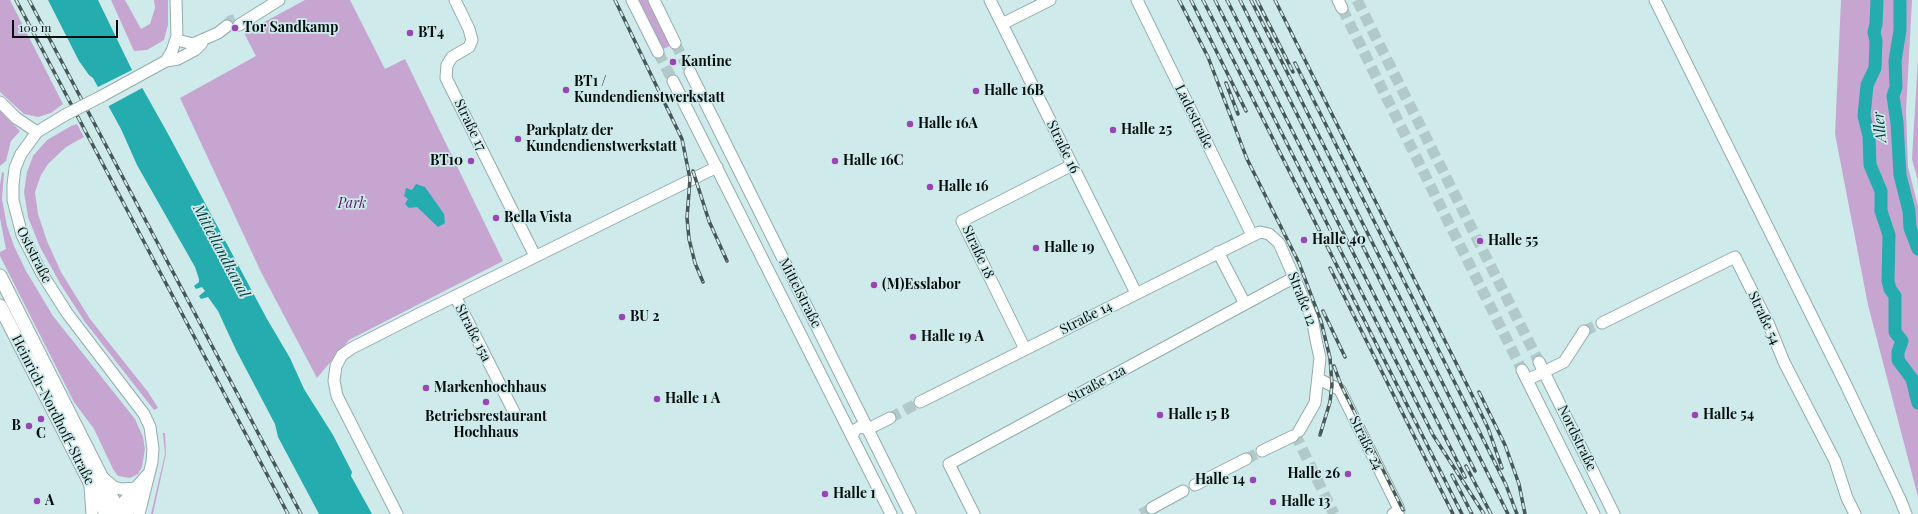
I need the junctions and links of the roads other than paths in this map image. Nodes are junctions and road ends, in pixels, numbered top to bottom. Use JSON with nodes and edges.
{"nodes":[{"id":1,"x":176,"y":0,"type":"edge"},
{"id":2,"x":279,"y":0,"type":"edge"},
{"id":3,"x":455,"y":0,"type":"edge"},
{"id":4,"x":632,"y":0,"type":"edge"},
{"id":5,"x":654,"y":0,"type":"edge"},
{"id":6,"x":990,"y":0,"type":"edge"},
{"id":7,"x":1050,"y":0,"type":"edge"},
{"id":8,"x":1137,"y":0,"type":"edge"},
{"id":9,"x":1655,"y":0,"type":"edge"},
{"id":10,"x":1002,"y":24,"type":"junction"},
{"id":11,"x":176,"y":40,"type":"junction"},
{"id":12,"x":203,"y":41,"type":"junction"},
{"id":13,"x":675,"y":43,"type":"tunnel mouth"},
{"id":14,"x":658,"y":52,"type":"tunnel mouth"},
{"id":15,"x":166,"y":61,"type":"junction"},
{"id":16,"x":690,"y":72,"type":"tunnel mouth"},
{"id":17,"x":673,"y":81,"type":"tunnel mouth"},
{"id":18,"x":0,"y":102,"type":"edge"},
{"id":19,"x":37,"y":132,"type":"junction"},
{"id":20,"x":732,"y":157,"type":"junction"},
{"id":21,"x":1072,"y":165,"type":"junction"},
{"id":22,"x":717,"y":167,"type":"junction"},
{"id":23,"x":768,"y":230,"type":"junction"},
{"id":24,"x":1252,"y":235,"type":"junction"},
{"id":25,"x":753,"y":238,"type":"junction"},
{"id":26,"x":1218,"y":252,"type":"junction"},
{"id":27,"x":535,"y":256,"type":"junction"},
{"id":28,"x":0,"y":276,"type":"edge"},
{"id":29,"x":1294,"y":277,"type":"junction"},
{"id":30,"x":1136,"y":293,"type":"junction"},
{"id":31,"x":455,"y":296,"type":"junction"},
{"id":32,"x":1245,"y":304,"type":"junction"},
{"id":33,"x":0,"y":306,"type":"edge"},
{"id":34,"x":810,"y":312,"type":"junction"},
{"id":35,"x":794,"y":321,"type":"junction"},
{"id":36,"x":1602,"y":323,"type":"tunnel mouth"},
{"id":37,"x":1584,"y":331,"type":"tunnel mouth"},
{"id":38,"x":1025,"y":349,"type":"junction"},
{"id":39,"x":1542,"y":367,"type":"junction"},
{"id":40,"x":1319,"y":380,"type":"junction"},
{"id":41,"x":920,"y":402,"type":"tunnel mouth"},
{"id":42,"x":514,"y":412,"type":"dead end"},
{"id":43,"x":890,"y":418,"type":"tunnel mouth"},
{"id":44,"x":870,"y":433,"type":"junction"},
{"id":45,"x":854,"y":441,"type":"junction"},
{"id":46,"x":1262,"y":451,"type":"tunnel mouth"},
{"id":47,"x":1246,"y":458,"type":"tunnel mouth"},
{"id":48,"x":95,"y":479,"type":"junction"},
{"id":49,"x":1195,"y":485,"type":"dead end"},
{"id":50,"x":141,"y":491,"type":"junction"},
{"id":51,"x":1183,"y":491,"type":"dead end"},
{"id":52,"x":1609,"y":502,"type":"junction"},
{"id":53,"x":1152,"y":508,"type":"tunnel mouth"},
{"id":54,"x":1593,"y":512,"type":"edge"},
{"id":55,"x":116,"y":513,"type":"edge"},
{"id":56,"x":92,"y":514,"type":"edge"},
{"id":57,"x":139,"y":514,"type":"edge"},
{"id":58,"x":397,"y":514,"type":"edge"},
{"id":59,"x":890,"y":514,"type":"edge"},
{"id":60,"x":910,"y":514,"type":"edge"},
{"id":61,"x":974,"y":514,"type":"edge"},
{"id":62,"x":1393,"y":514,"type":"edge"},
{"id":63,"x":1614,"y":514,"type":"edge"},
{"id":64,"x":1855,"y":514,"type":"edge"},
{"id":65,"x":1906,"y":514,"type":"edge"}],
"edges":[{"from":1,"to":11,"type":"street"},
{"from":2,"to":12,"type":"street"},
{"from":3,"to":27,"type":"street","name":"Straße 17"},
{"from":4,"to":14,"type":"street"},
{"from":5,"to":13,"type":"street"},
{"from":6,"to":10,"type":"street","name":"Straße 16"},
{"from":7,"to":10,"type":"street"},
{"from":8,"to":24,"type":"street","name":"Ladestraße"},
{"from":9,"to":65,"type":"street"},
{"from":10,"to":21,"type":"street","name":"Straße 16"},
{"from":11,"to":12,"type":"street"},
{"from":11,"to":15,"type":"street"},
{"from":12,"to":15,"type":"street"},
{"from":15,"to":19,"type":"street","name":"Oststraße","bridge":true},
{"from":16,"to":20,"type":"street","name":"Mittelstraße"},
{"from":17,"to":22,"type":"street","name":"Mittelstraße"},
{"from":18,"to":19,"type":"street"},
{"from":19,"to":50,"type":"street","name":"Oststraße"},
{"from":20,"to":22,"type":"street"},
{"from":20,"to":23,"type":"street","name":"Mittelstraße"},
{"from":21,"to":30,"type":"street","name":"Straße 16"},
{"from":21,"to":38,"type":"street","name":"Straße 18"},
{"from":22,"to":25,"type":"street","name":"Mittelstraße"},
{"from":22,"to":27,"type":"street"},
{"from":23,"to":25,"type":"street"},
{"from":23,"to":34,"type":"street","name":"Mittelstraße"},
{"from":24,"to":26,"type":"street","name":"Straße 14"},
{"from":24,"to":29,"type":"street","name":"Straße 12"},
{"from":25,"to":35,"type":"street","name":"Mittelstraße"},
{"from":26,"to":30,"type":"street","name":"Straße 14"},
{"from":26,"to":32,"type":"street"},
{"from":27,"to":31,"type":"street"},
{"from":28,"to":48,"type":"main road","name":"Heinrich-Nordhoff-Straße"},
{"from":29,"to":32,"type":"street","name":"Straße 12a"},
{"from":29,"to":40,"type":"street","name":"Straße 12"},
{"from":30,"to":38,"type":"street","name":"Straße 14"},
{"from":31,"to":42,"type":"street","name":"Straße 15a"},
{"from":31,"to":58,"type":"street"},
{"from":32,"to":61,"type":"street","name":"Straße 12a"},
{"from":33,"to":48,"type":"main road","name":"Heinrich-Nordhoff-Straße"},
{"from":34,"to":35,"type":"street"},
{"from":34,"to":44,"type":"street","name":"Mittelstraße"},
{"from":35,"to":45,"type":"street","name":"Mittelstraße"},
{"from":36,"to":64,"type":"street","name":"Straße 54"},
{"from":37,"to":39,"type":"street"},
{"from":38,"to":41,"type":"street","name":"Straße 14"},
{"from":39,"to":52,"type":"street","name":"Nordstraße"},
{"from":39,"to":54,"type":"street","name":"Nordstraße"},
{"from":40,"to":46,"type":"street","name":"Straße 12"},
{"from":40,"to":62,"type":"street","name":"Straße 24"},
{"from":43,"to":44,"type":"street"},
{"from":44,"to":45,"type":"street"},
{"from":44,"to":45,"type":"street"},
{"from":44,"to":60,"type":"street","name":"Mittelstraße"},
{"from":45,"to":59,"type":"street","name":"Mittelstraße"},
{"from":47,"to":49,"type":"street"},
{"from":48,"to":50,"type":"street","name":"Heinrich-Nordhoff-Straße"},
{"from":48,"to":55,"type":"main road","name":"Heinrich-Nordhoff-Straße"},
{"from":48,"to":56,"type":"street"},
{"from":50,"to":55,"type":"street"},
{"from":50,"to":57,"type":"street"},
{"from":51,"to":53,"type":"street"},
{"from":52,"to":54,"type":"street"},
{"from":52,"to":63,"type":"street","name":"Nordstraße"}]}
